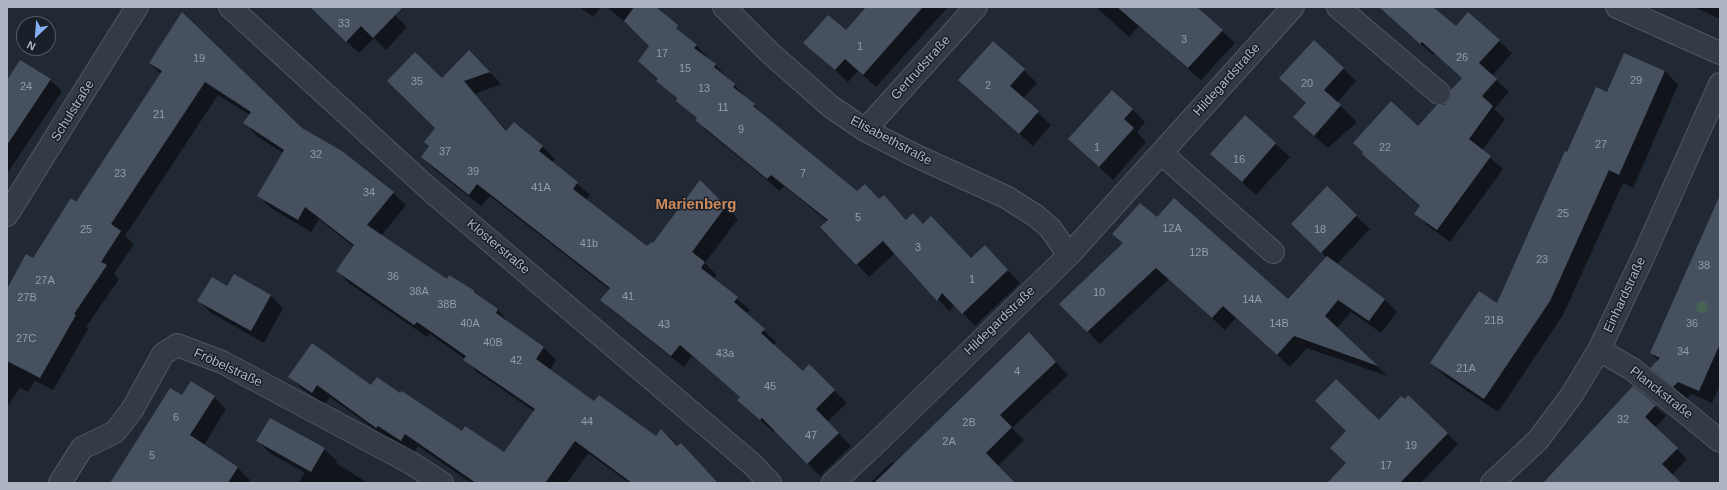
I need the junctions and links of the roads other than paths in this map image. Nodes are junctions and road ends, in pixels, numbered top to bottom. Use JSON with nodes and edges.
{"nodes":[{"id":1,"x":137,"y":7,"type":"edge"},
{"id":2,"x":230,"y":7,"type":"edge"},
{"id":3,"x":724,"y":7,"type":"edge"},
{"id":4,"x":976,"y":7,"type":"edge"},
{"id":5,"x":1293,"y":7,"type":"edge"},
{"id":6,"x":1338,"y":7,"type":"edge"},
{"id":7,"x":1617,"y":7,"type":"edge"},
{"id":8,"x":1720,"y":53,"type":"edge"},
{"id":9,"x":1720,"y":84,"type":"edge"},
{"id":10,"x":1439,"y":93,"type":"dead end"},
{"id":11,"x":865,"y":130,"type":"junction"},
{"id":12,"x":1162,"y":154,"type":"junction"},
{"id":13,"x":7,"y":214,"type":"edge"},
{"id":14,"x":1273,"y":252,"type":"dead end"},
{"id":15,"x":1069,"y":255,"type":"junction"},
{"id":16,"x":1599,"y":350,"type":"junction"},
{"id":17,"x":1720,"y":441,"type":"edge"},
{"id":18,"x":60,"y":483,"type":"edge"},
{"id":19,"x":442,"y":483,"type":"edge"},
{"id":20,"x":770,"y":483,"type":"edge"},
{"id":21,"x":833,"y":483,"type":"edge"},
{"id":22,"x":1492,"y":483,"type":"edge"}],
"edges":[{"from":1,"to":13,"type":"street","name":"Schulstraße"},
{"from":2,"to":20,"type":"street","name":"Klosterstraße"},
{"from":3,"to":11,"type":"street","name":"Elisabethstraße"},
{"from":4,"to":11,"type":"street","name":"Gertrudstraße"},
{"from":5,"to":12,"type":"street","name":"Hildegardstraße"},
{"from":6,"to":10,"type":"street"},
{"from":7,"to":8,"type":"street"},
{"from":9,"to":16,"type":"street","name":"Einhardstraße"},
{"from":11,"to":15,"type":"street","name":"Elisabethstraße"},
{"from":12,"to":14,"type":"street"},
{"from":12,"to":15,"type":"street","name":"Hildegardstraße"},
{"from":15,"to":21,"type":"street","name":"Hildegardstraße"},
{"from":16,"to":17,"type":"street","name":"Planckstraße"},
{"from":16,"to":22,"type":"street","name":"Einhardstraße"},
{"from":18,"to":19,"type":"street","name":"Fröbelstraße"}]}
